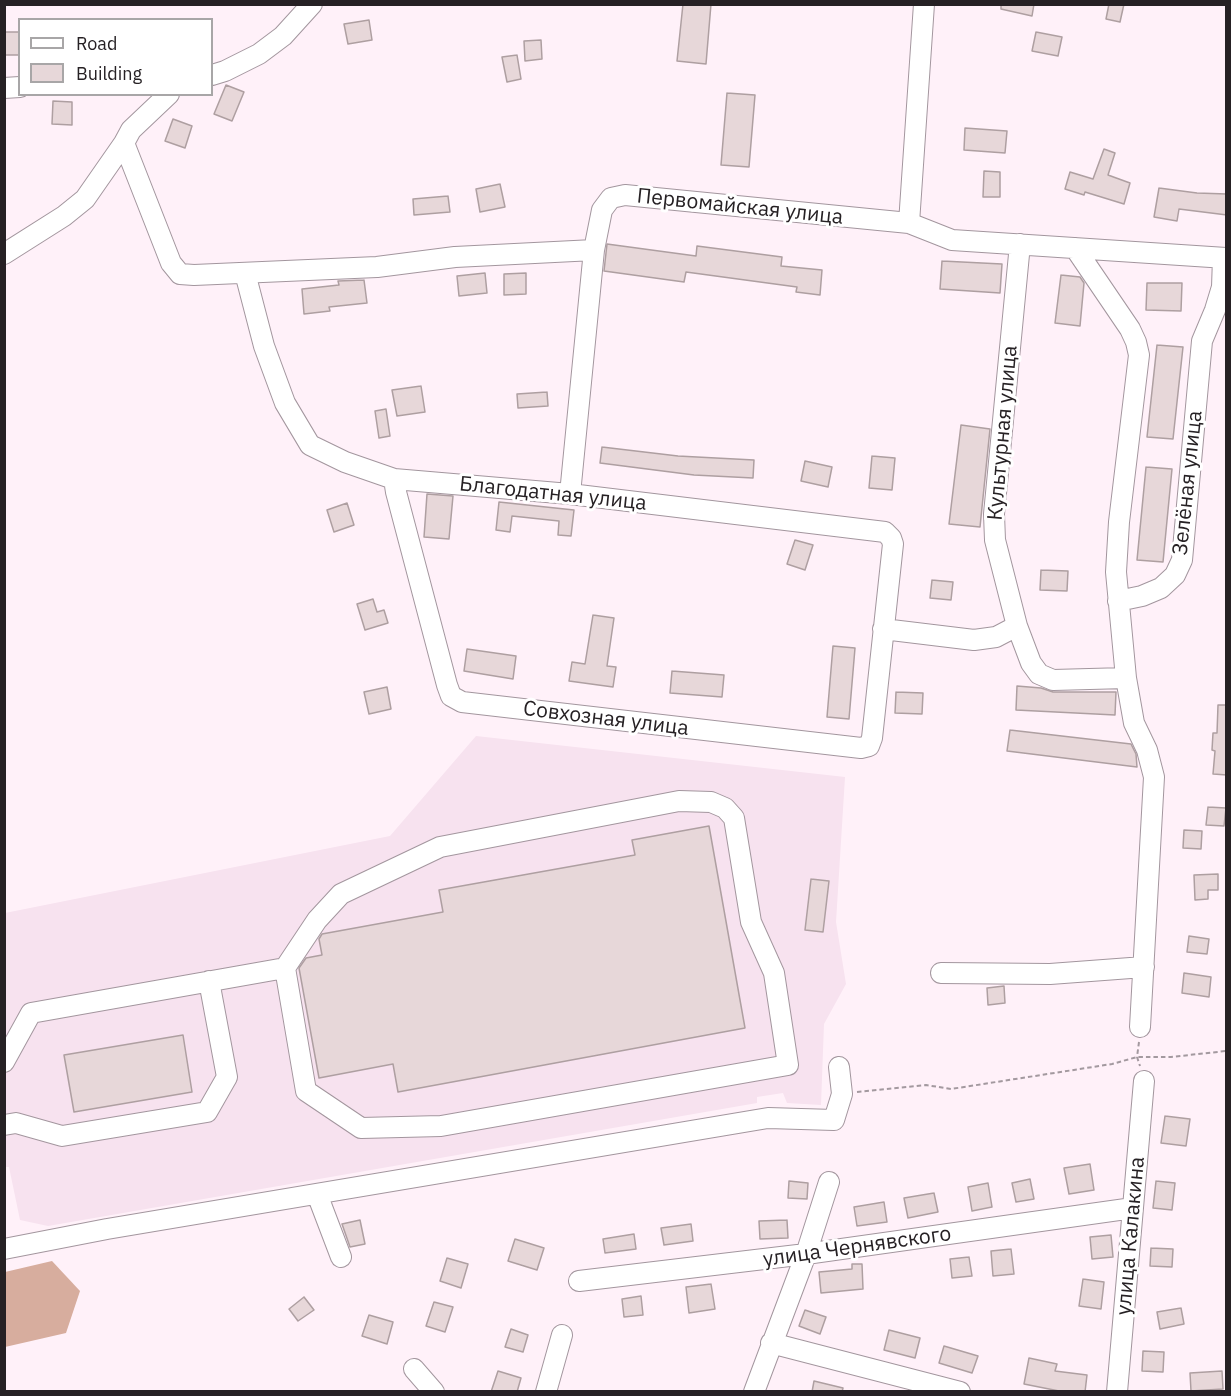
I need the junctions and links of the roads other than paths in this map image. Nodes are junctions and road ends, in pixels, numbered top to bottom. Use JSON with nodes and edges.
{"nodes":[{"id":1,"x":312,"y":4,"type":"edge"},
{"id":2,"x":924,"y":4,"type":"edge"},
{"id":3,"x":213,"y":75,"type":"edge"},
{"id":4,"x":167,"y":96,"type":"edge"},
{"id":5,"x":124,"y":143,"type":"junction"},
{"id":6,"x":909,"y":223,"type":"junction"},
{"id":7,"x":1020,"y":244,"type":"junction"},
{"id":8,"x":1075,"y":248,"type":"junction"},
{"id":9,"x":594,"y":250,"type":"junction"},
{"id":10,"x":4,"y":254,"type":"edge"},
{"id":11,"x":1225,"y":258,"type":"edge"},
{"id":12,"x":245,"y":273,"type":"junction"},
{"id":13,"x":394,"y":479,"type":"junction"},
{"id":14,"x":570,"y":494,"type":"junction"},
{"id":15,"x":1118,"y":601,"type":"junction"},
{"id":16,"x":1017,"y":626,"type":"junction"},
{"id":17,"x":884,"y":629,"type":"junction"},
{"id":18,"x":1126,"y":678,"type":"junction"},
{"id":19,"x":1144,"y":967,"type":"junction"},
{"id":20,"x":285,"y":968,"type":"junction"},
{"id":21,"x":941,"y":973,"type":"dead end"},
{"id":22,"x":209,"y":981,"type":"junction"},
{"id":23,"x":1140,"y":1027,"type":"road end"},
{"id":24,"x":4,"y":1062,"type":"edge"},
{"id":25,"x":839,"y":1067,"type":"dead end"},
{"id":26,"x":1144,"y":1081,"type":"road end"},
{"id":27,"x":4,"y":1125,"type":"edge"},
{"id":28,"x":829,"y":1182,"type":"dead end"},
{"id":29,"x":317,"y":1194,"type":"junction"},
{"id":30,"x":1133,"y":1208,"type":"junction"},
{"id":31,"x":5,"y":1246,"type":"edge"},
{"id":32,"x":806,"y":1254,"type":"junction"},
{"id":33,"x":340,"y":1257,"type":"dead end"},
{"id":34,"x":579,"y":1281,"type":"dead end"},
{"id":35,"x":562,"y":1335,"type":"dead end"},
{"id":36,"x":771,"y":1343,"type":"junction"},
{"id":37,"x":414,"y":1369,"type":"dead end"},
{"id":38,"x":434,"y":1392,"type":"edge"},
{"id":39,"x":546,"y":1392,"type":"edge"},
{"id":40,"x":754,"y":1392,"type":"edge"},
{"id":41,"x":960,"y":1392,"type":"edge"},
{"id":42,"x":1117,"y":1392,"type":"edge"}],
"edges":[{"from":1,"to":3,"type":"street"},
{"from":2,"to":6,"type":"street"},
{"from":4,"to":5,"type":"street"},
{"from":5,"to":10,"type":"street"},
{"from":5,"to":12,"type":"street"},
{"from":6,"to":7,"type":"street","name":"Первомайская улица"},
{"from":6,"to":9,"type":"street","name":"Первомайская улица"},
{"from":7,"to":8,"type":"street","name":"Первомайская улица"},
{"from":7,"to":16,"type":"street","name":"Культурная улица"},
{"from":8,"to":11,"type":"street","name":"Первомайская улица"},
{"from":8,"to":15,"type":"street"},
{"from":9,"to":12,"type":"street"},
{"from":9,"to":14,"type":"street","name":"Первомайская улица"},
{"from":11,"to":15,"type":"street","name":"Зелёная улица"},
{"from":12,"to":13,"type":"street","name":"Благодатная улица"},
{"from":13,"to":14,"type":"street","name":"Благодатная улица"},
{"from":13,"to":17,"type":"street","name":"Совхозная улица"},
{"from":14,"to":17,"type":"street","name":"Благодатная улица"},
{"from":15,"to":18,"type":"street"},
{"from":16,"to":17,"type":"street"},
{"from":16,"to":18,"type":"street","name":"Культурная улица"},
{"from":18,"to":19,"type":"street"},
{"from":19,"to":21,"type":"street"},
{"from":19,"to":23,"type":"street"},
{"from":20,"to":20,"type":"street"},
{"from":20,"to":22,"type":"street"},
{"from":22,"to":24,"type":"street"},
{"from":22,"to":27,"type":"street"},
{"from":25,"to":29,"type":"street"},
{"from":26,"to":30,"type":"street","name":"улица Калакина"},
{"from":28,"to":32,"type":"street"},
{"from":29,"to":31,"type":"street"},
{"from":29,"to":33,"type":"street"},
{"from":30,"to":32,"type":"street","name":"улица Чернявского"},
{"from":30,"to":42,"type":"street","name":"улица Калакина"},
{"from":32,"to":34,"type":"street","name":"улица Чернявского"},
{"from":32,"to":36,"type":"street"},
{"from":35,"to":39,"type":"street"},
{"from":36,"to":40,"type":"street"},
{"from":36,"to":41,"type":"street"},
{"from":37,"to":38,"type":"street"}]}
